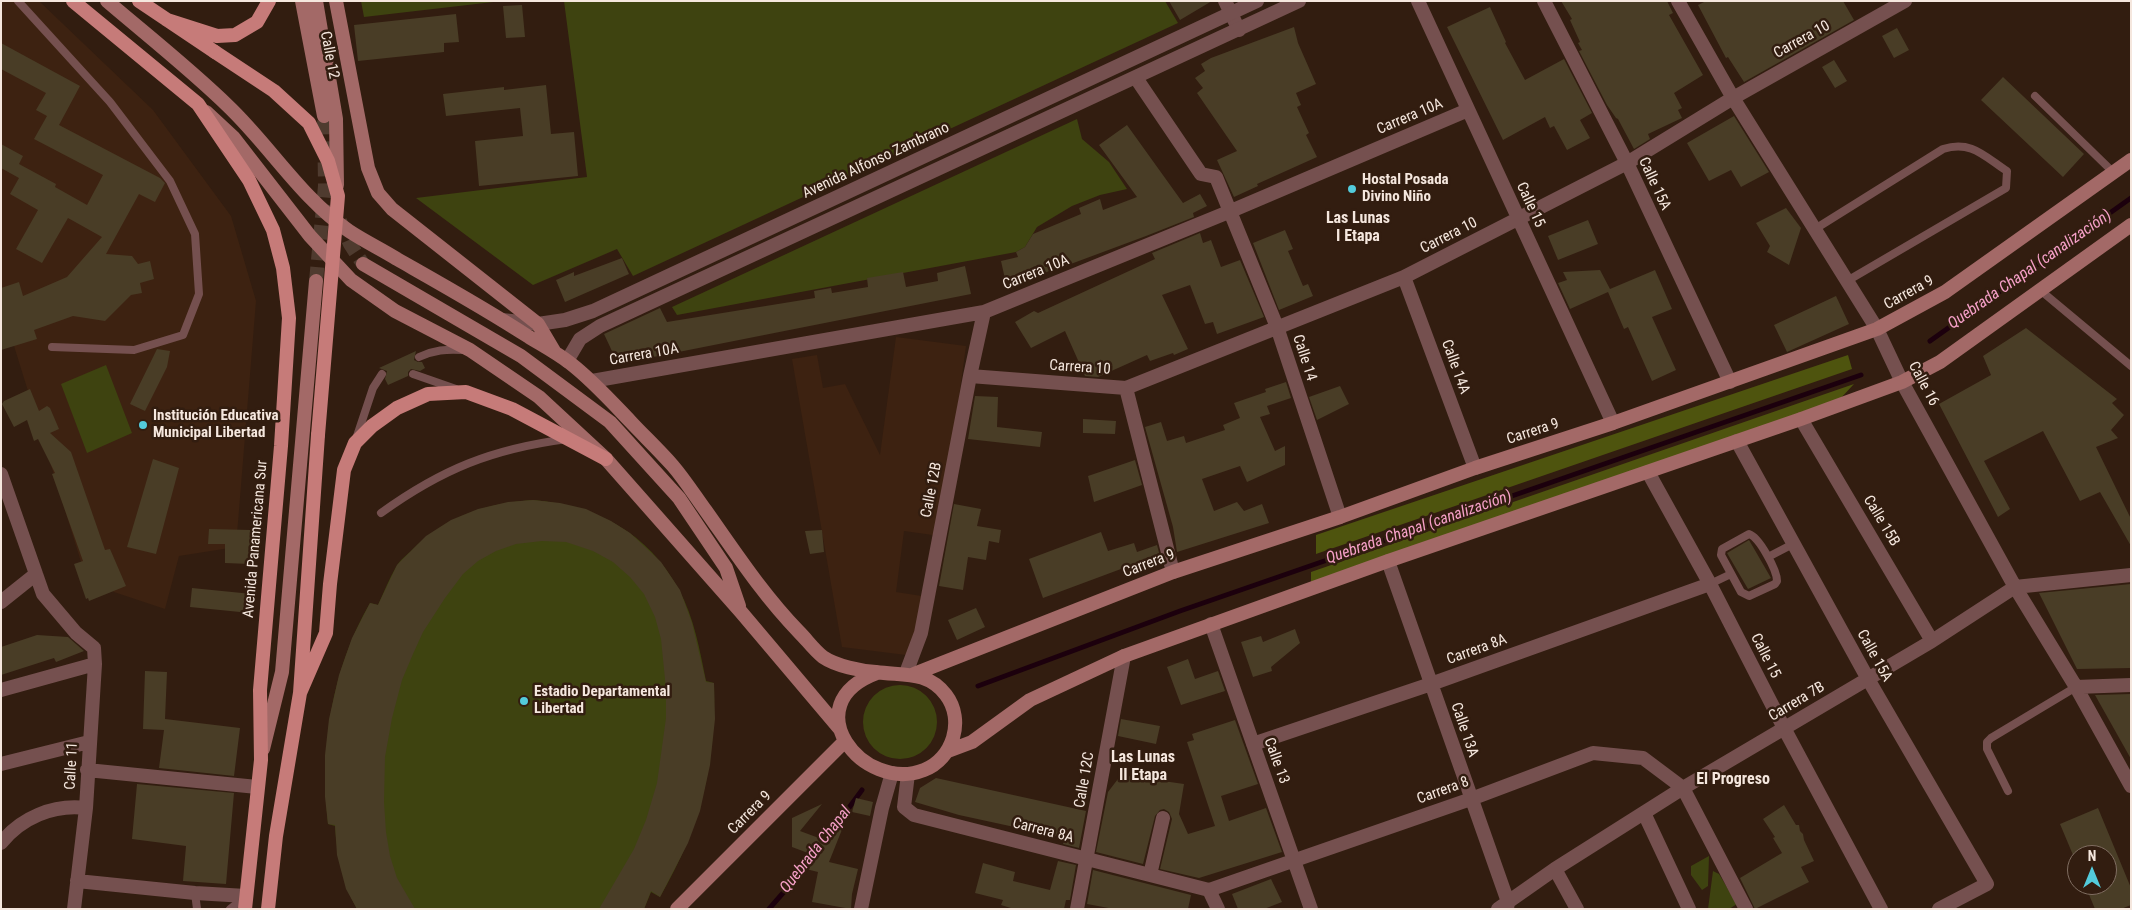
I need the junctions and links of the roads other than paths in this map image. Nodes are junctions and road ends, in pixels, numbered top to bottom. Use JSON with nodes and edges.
{"nodes":[{"id":1,"x":18,"y":1,"type":"edge"},
{"id":2,"x":73,"y":1,"type":"edge"},
{"id":3,"x":107,"y":1,"type":"edge"},
{"id":4,"x":139,"y":1,"type":"edge"},
{"id":5,"x":269,"y":1,"type":"edge"},
{"id":6,"x":302,"y":1,"type":"edge"},
{"id":7,"x":316,"y":1,"type":"edge"},
{"id":8,"x":336,"y":1,"type":"edge"},
{"id":9,"x":1257,"y":1,"type":"edge"},
{"id":10,"x":1299,"y":1,"type":"edge"},
{"id":11,"x":1418,"y":1,"type":"edge"},
{"id":12,"x":1544,"y":1,"type":"edge"},
{"id":13,"x":1678,"y":1,"type":"edge"},
{"id":14,"x":1905,"y":1,"type":"edge"},
{"id":15,"x":1228,"y":7,"type":"edge"},
{"id":16,"x":167,"y":20,"type":"junction"},
{"id":17,"x":1239,"y":30,"type":"junction"},
{"id":18,"x":1136,"y":78,"type":"junction"},
{"id":19,"x":2035,"y":96,"type":"dead end"},
{"id":20,"x":1733,"y":98,"type":"junction"},
{"id":21,"x":198,"y":104,"type":"junction"},
{"id":22,"x":1468,"y":110,"type":"junction"},
{"id":23,"x":324,"y":116,"type":"tunnel mouth"},
{"id":24,"x":2131,"y":160,"type":"edge"},
{"id":25,"x":1627,"y":163,"type":"junction"},
{"id":26,"x":2114,"y":172,"type":"junction"},
{"id":27,"x":338,"y":196,"type":"junction"},
{"id":28,"x":1231,"y":211,"type":"junction"},
{"id":29,"x":1519,"y":220,"type":"junction"},
{"id":30,"x":2131,"y":226,"type":"edge"},
{"id":31,"x":1815,"y":229,"type":"junction"},
{"id":32,"x":362,"y":264,"type":"tunnel mouth"},
{"id":33,"x":1404,"y":277,"type":"junction"},
{"id":34,"x":316,"y":281,"type":"tunnel mouth"},
{"id":35,"x":1847,"y":281,"type":"junction"},
{"id":36,"x":2040,"y":290,"type":"junction"},
{"id":37,"x":984,"y":312,"type":"junction"},
{"id":38,"x":502,"y":320,"type":"junction"},
{"id":39,"x":538,"y":324,"type":"junction"},
{"id":40,"x":1277,"y":327,"type":"junction"},
{"id":41,"x":1877,"y":330,"type":"junction"},
{"id":42,"x":52,"y":347,"type":"dead end"},
{"id":43,"x":470,"y":350,"type":"junction"},
{"id":44,"x":419,"y":357,"type":"dead end"},
{"id":45,"x":562,"y":358,"type":"junction"},
{"id":46,"x":2131,"y":366,"type":"edge"},
{"id":47,"x":382,"y":374,"type":"dead end"},
{"id":48,"x":413,"y":374,"type":"dead end"},
{"id":49,"x":970,"y":376,"type":"junction"},
{"id":50,"x":592,"y":381,"type":"junction"},
{"id":51,"x":1730,"y":382,"type":"junction"},
{"id":52,"x":1902,"y":382,"type":"junction"},
{"id":53,"x":1126,"y":388,"type":"junction"},
{"id":54,"x":466,"y":392,"type":"junction"},
{"id":55,"x":1801,"y":419,"type":"junction"},
{"id":56,"x":1613,"y":423,"type":"junction"},
{"id":57,"x":567,"y":440,"type":"junction"},
{"id":58,"x":1737,"y":441,"type":"junction"},
{"id":59,"x":355,"y":443,"type":"junction"},
{"id":60,"x":606,"y":459,"type":"junction"},
{"id":61,"x":1475,"y":468,"type":"junction"},
{"id":62,"x":1648,"y":472,"type":"junction"},
{"id":63,"x":3,"y":483,"type":"edge"},
{"id":64,"x":381,"y":513,"type":"dead end"},
{"id":65,"x":1340,"y":517,"type":"junction"},
{"id":66,"x":1793,"y":544,"type":"junction"},
{"id":67,"x":1768,"y":557,"type":"junction"},
{"id":68,"x":1388,"y":561,"type":"junction"},
{"id":69,"x":1173,"y":572,"type":"junction"},
{"id":70,"x":36,"y":574,"type":"junction"},
{"id":71,"x":1731,"y":574,"type":"junction"},
{"id":72,"x":2131,"y":575,"type":"edge"},
{"id":73,"x":1710,"y":584,"type":"junction"},
{"id":74,"x":2014,"y":588,"type":"junction"},
{"id":75,"x":1,"y":602,"type":"edge"},
{"id":76,"x":741,"y":612,"type":"junction"},
{"id":77,"x":1211,"y":624,"type":"junction"},
{"id":78,"x":1932,"y":641,"type":"junction"},
{"id":79,"x":1124,"y":656,"type":"junction"},
{"id":80,"x":95,"y":664,"type":"junction"},
{"id":81,"x":877,"y":673,"type":"junction"},
{"id":82,"x":910,"y":674,"type":"junction"},
{"id":83,"x":1868,"y":679,"type":"junction"},
{"id":84,"x":1431,"y":684,"type":"junction"},
{"id":85,"x":2131,"y":686,"type":"edge"},
{"id":86,"x":2076,"y":687,"type":"junction"},
{"id":87,"x":1,"y":690,"type":"edge"},
{"id":88,"x":300,"y":693,"type":"junction"},
{"id":89,"x":839,"y":728,"type":"junction"},
{"id":90,"x":1784,"y":728,"type":"junction"},
{"id":91,"x":845,"y":741,"type":"junction"},
{"id":92,"x":89,"y":742,"type":"junction"},
{"id":93,"x":1253,"y":744,"type":"junction"},
{"id":94,"x":948,"y":751,"type":"junction"},
{"id":95,"x":261,"y":760,"type":"junction"},
{"id":96,"x":1,"y":764,"type":"edge"},
{"id":97,"x":87,"y":770,"type":"junction"},
{"id":98,"x":892,"y":773,"type":"junction"},
{"id":99,"x":908,"y":774,"type":"junction"},
{"id":100,"x":2130,"y":785,"type":"edge"},
{"id":101,"x":257,"y":786,"type":"junction"},
{"id":102,"x":1683,"y":788,"type":"junction"},
{"id":103,"x":2008,"y":791,"type":"dead end"},
{"id":104,"x":1471,"y":799,"type":"junction"},
{"id":105,"x":86,"y":808,"type":"junction"},
{"id":106,"x":1644,"y":813,"type":"junction"},
{"id":107,"x":1163,"y":818,"type":"dead end"},
{"id":108,"x":1,"y":843,"type":"edge"},
{"id":109,"x":1088,"y":859,"type":"junction"},
{"id":110,"x":1295,"y":861,"type":"junction"},
{"id":111,"x":1555,"y":869,"type":"junction"},
{"id":112,"x":1150,"y":875,"type":"junction"},
{"id":113,"x":77,"y":881,"type":"junction"},
{"id":114,"x":1208,"y":890,"type":"junction"},
{"id":115,"x":195,"y":893,"type":"junction"},
{"id":116,"x":245,"y":902,"type":"edge"},
{"id":117,"x":1505,"y":906,"type":"edge"},
{"id":118,"x":74,"y":909,"type":"edge"},
{"id":119,"x":197,"y":909,"type":"edge"},
{"id":120,"x":230,"y":909,"type":"edge"},
{"id":121,"x":268,"y":909,"type":"edge"},
{"id":122,"x":677,"y":909,"type":"edge"},
{"id":123,"x":861,"y":909,"type":"edge"},
{"id":124,"x":1077,"y":909,"type":"edge"},
{"id":125,"x":1218,"y":909,"type":"edge"},
{"id":126,"x":1311,"y":909,"type":"edge"},
{"id":127,"x":1577,"y":909,"type":"edge"},
{"id":128,"x":1688,"y":909,"type":"edge"},
{"id":129,"x":1746,"y":909,"type":"edge"},
{"id":130,"x":1881,"y":909,"type":"edge"},
{"id":131,"x":1939,"y":909,"type":"edge"}],
"edges":[{"from":1,"to":42,"type":"lane"},
{"from":2,"to":21,"type":"main road","name":"Avenida Panamericana Sur"},
{"from":3,"to":38,"type":"main road"},
{"from":4,"to":16,"type":"main road"},
{"from":5,"to":16,"type":"main road"},
{"from":6,"to":23,"type":"main road","name":"Calle 12"},
{"from":7,"to":27,"type":"main road","bridge":true},
{"from":8,"to":39,"type":"main road"},
{"from":9,"to":15,"type":"street","name":"Avenida Alfonso Zambrano"},
{"from":10,"to":17,"type":"street"},
{"from":11,"to":22,"type":"street","name":"Calle 15"},
{"from":12,"to":25,"type":"street","name":"Calle 15A"},
{"from":13,"to":20,"type":"street","name":"Calle 16"},
{"from":14,"to":20,"type":"street","name":"Carrera 10"},
{"from":15,"to":17,"type":"street"},
{"from":15,"to":39,"type":"street","name":"Avenida Alfonso Zambrano"},
{"from":16,"to":27,"type":"main road","bridge":true},
{"from":17,"to":18,"type":"street"},
{"from":18,"to":28,"type":"street","name":"Calle 14"},
{"from":18,"to":45,"type":"street"},
{"from":19,"to":26,"type":"lane"},
{"from":20,"to":25,"type":"street","name":"Carrera 10"},
{"from":20,"to":31,"type":"street","name":"Calle 16"},
{"from":21,"to":43,"type":"main road"},
{"from":21,"to":95,"type":"main road","name":"Avenida Panamericana Sur"},
{"from":22,"to":28,"type":"street","name":"Carrera 10A"},
{"from":22,"to":29,"type":"street","name":"Calle 15"},
{"from":24,"to":26,"type":"main road","name":"Carrera 9"},
{"from":25,"to":29,"type":"street","name":"Carrera 10"},
{"from":25,"to":51,"type":"street","name":"Calle 15A"},
{"from":26,"to":41,"type":"main road","name":"Carrera 9"},
{"from":27,"to":88,"type":"main road","bridge":true},
{"from":28,"to":37,"type":"street","name":"Carrera 10A"},
{"from":28,"to":40,"type":"street","name":"Calle 14"},
{"from":29,"to":33,"type":"street","name":"Carrera 10"},
{"from":29,"to":56,"type":"street","name":"Calle 15"},
{"from":30,"to":36,"type":"main road"},
{"from":31,"to":35,"type":"street","name":"Calle 16"},
{"from":31,"to":35,"type":"lane"},
{"from":32,"to":76,"type":"main road"},
{"from":33,"to":40,"type":"street","name":"Carrera 10"},
{"from":33,"to":61,"type":"street","name":"Calle 14A"},
{"from":34,"to":95,"type":"main road"},
{"from":35,"to":41,"type":"street","name":"Calle 16"},
{"from":36,"to":46,"type":"lane"},
{"from":36,"to":52,"type":"main road"},
{"from":37,"to":49,"type":"street","name":"Calle 12B"},
{"from":37,"to":50,"type":"street","name":"Carrera 10A"},
{"from":38,"to":39,"type":"street","name":"Avenida Alfonso Zambrano"},
{"from":38,"to":45,"type":"main road"},
{"from":39,"to":45,"type":"main road"},
{"from":40,"to":53,"type":"street","name":"Carrera 10"},
{"from":40,"to":65,"type":"street","name":"Calle 14"},
{"from":41,"to":51,"type":"main road","name":"Carrera 9"},
{"from":41,"to":52,"type":"street","name":"Calle 16"},
{"from":43,"to":44,"type":"lane"},
{"from":43,"to":60,"type":"main road"},
{"from":45,"to":50,"type":"main road"},
{"from":47,"to":59,"type":"lane"},
{"from":48,"to":54,"type":"lane"},
{"from":49,"to":53,"type":"street","name":"Carrera 10"},
{"from":49,"to":82,"type":"street","name":"Calle 12B"},
{"from":50,"to":81,"type":"main road"},
{"from":51,"to":56,"type":"main road","name":"Carrera 9"},
{"from":52,"to":55,"type":"main road"},
{"from":52,"to":74,"type":"street","name":"Calle 16"},
{"from":53,"to":69,"type":"street"},
{"from":54,"to":57,"type":"main road"},
{"from":54,"to":59,"type":"main road"},
{"from":55,"to":58,"type":"main road"},
{"from":55,"to":78,"type":"street","name":"Calle 15B"},
{"from":56,"to":61,"type":"main road","name":"Carrera 9"},
{"from":57,"to":60,"type":"main road"},
{"from":57,"to":64,"type":"lane"},
{"from":58,"to":62,"type":"main road"},
{"from":58,"to":66,"type":"street","name":"Calle 15A"},
{"from":59,"to":88,"type":"main road"},
{"from":60,"to":76,"type":"main road"},
{"from":61,"to":65,"type":"main road","name":"Carrera 9"},
{"from":62,"to":68,"type":"main road"},
{"from":62,"to":73,"type":"street","name":"Calle 15"},
{"from":63,"to":70,"type":"street","name":"Calle 11"},
{"from":65,"to":69,"type":"main road","name":"Carrera 9"},
{"from":66,"to":67,"type":"lane"},
{"from":66,"to":83,"type":"street","name":"Calle 15A"},
{"from":67,"to":71,"type":"lane"},
{"from":67,"to":71,"type":"lane"},
{"from":68,"to":77,"type":"main road"},
{"from":68,"to":84,"type":"street","name":"Calle 13A"},
{"from":69,"to":82,"type":"main road","name":"Carrera 9"},
{"from":70,"to":75,"type":"street"},
{"from":70,"to":80,"type":"street","name":"Calle 11"},
{"from":71,"to":73,"type":"lane"},
{"from":72,"to":74,"type":"street","name":"Carrera 7B"},
{"from":73,"to":84,"type":"street","name":"Carrera 8A"},
{"from":73,"to":90,"type":"street","name":"Calle 15"},
{"from":74,"to":78,"type":"street","name":"Carrera 7B"},
{"from":74,"to":86,"type":"street","name":"Calle 16"},
{"from":76,"to":89,"type":"main road"},
{"from":77,"to":79,"type":"main road"},
{"from":77,"to":93,"type":"street","name":"Calle 13"},
{"from":78,"to":83,"type":"street","name":"Carrera 7B"},
{"from":79,"to":94,"type":"main road"},
{"from":79,"to":109,"type":"street","name":"Calle 12C"},
{"from":80,"to":87,"type":"street"},
{"from":80,"to":92,"type":"street","name":"Calle 11"},
{"from":81,"to":82,"type":"main road"},
{"from":81,"to":89,"type":"main road"},
{"from":82,"to":94,"type":"main road"},
{"from":83,"to":90,"type":"street","name":"Carrera 7B"},
{"from":83,"to":131,"type":"street","name":"Calle 15A"},
{"from":84,"to":93,"type":"street","name":"Carrera 8A"},
{"from":84,"to":104,"type":"street","name":"Calle 13A"},
{"from":85,"to":86,"type":"street"},
{"from":86,"to":100,"type":"street","name":"Calle 16"},
{"from":86,"to":103,"type":"lane"},
{"from":88,"to":121,"type":"main road"},
{"from":89,"to":91,"type":"main road"},
{"from":90,"to":102,"type":"street","name":"Carrera 7B"},
{"from":90,"to":130,"type":"street","name":"Calle 15"},
{"from":91,"to":98,"type":"main road"},
{"from":91,"to":122,"type":"main road","name":"Carrera 9"},
{"from":92,"to":96,"type":"street"},
{"from":92,"to":97,"type":"street","name":"Calle 11"},
{"from":93,"to":110,"type":"street","name":"Calle 13"},
{"from":94,"to":99,"type":"main road"},
{"from":95,"to":101,"type":"main road","name":"Avenida Panamericana Sur"},
{"from":97,"to":101,"type":"street"},
{"from":97,"to":105,"type":"street","name":"Calle 11"},
{"from":98,"to":99,"type":"main road"},
{"from":98,"to":123,"type":"street"},
{"from":99,"to":109,"type":"street","name":"Carrera 8A"},
{"from":101,"to":116,"type":"main road","name":"Avenida Panamericana Sur"},
{"from":102,"to":104,"type":"street","name":"Carrera 8"},
{"from":102,"to":106,"type":"street","name":"Carrera 7B"},
{"from":102,"to":129,"type":"street"},
{"from":104,"to":110,"type":"street","name":"Carrera 8"},
{"from":104,"to":117,"type":"street","name":"Calle 13A"},
{"from":105,"to":108,"type":"street"},
{"from":105,"to":113,"type":"street","name":"Calle 11"},
{"from":106,"to":111,"type":"street","name":"Carrera 7B"},
{"from":106,"to":128,"type":"street"},
{"from":107,"to":112,"type":"street"},
{"from":109,"to":112,"type":"street","name":"Carrera 8A"},
{"from":109,"to":124,"type":"street","name":"Calle 12C"},
{"from":110,"to":114,"type":"street","name":"Carrera 8"},
{"from":110,"to":126,"type":"street","name":"Calle 13"},
{"from":111,"to":117,"type":"street","name":"Carrera 7B"},
{"from":111,"to":127,"type":"street"},
{"from":112,"to":114,"type":"street","name":"Carrera 8A"},
{"from":113,"to":115,"type":"street"},
{"from":113,"to":118,"type":"street","name":"Calle 11"},
{"from":114,"to":125,"type":"street"},
{"from":115,"to":116,"type":"street"},
{"from":115,"to":119,"type":"lane"},
{"from":116,"to":120,"type":"lane"}]}
